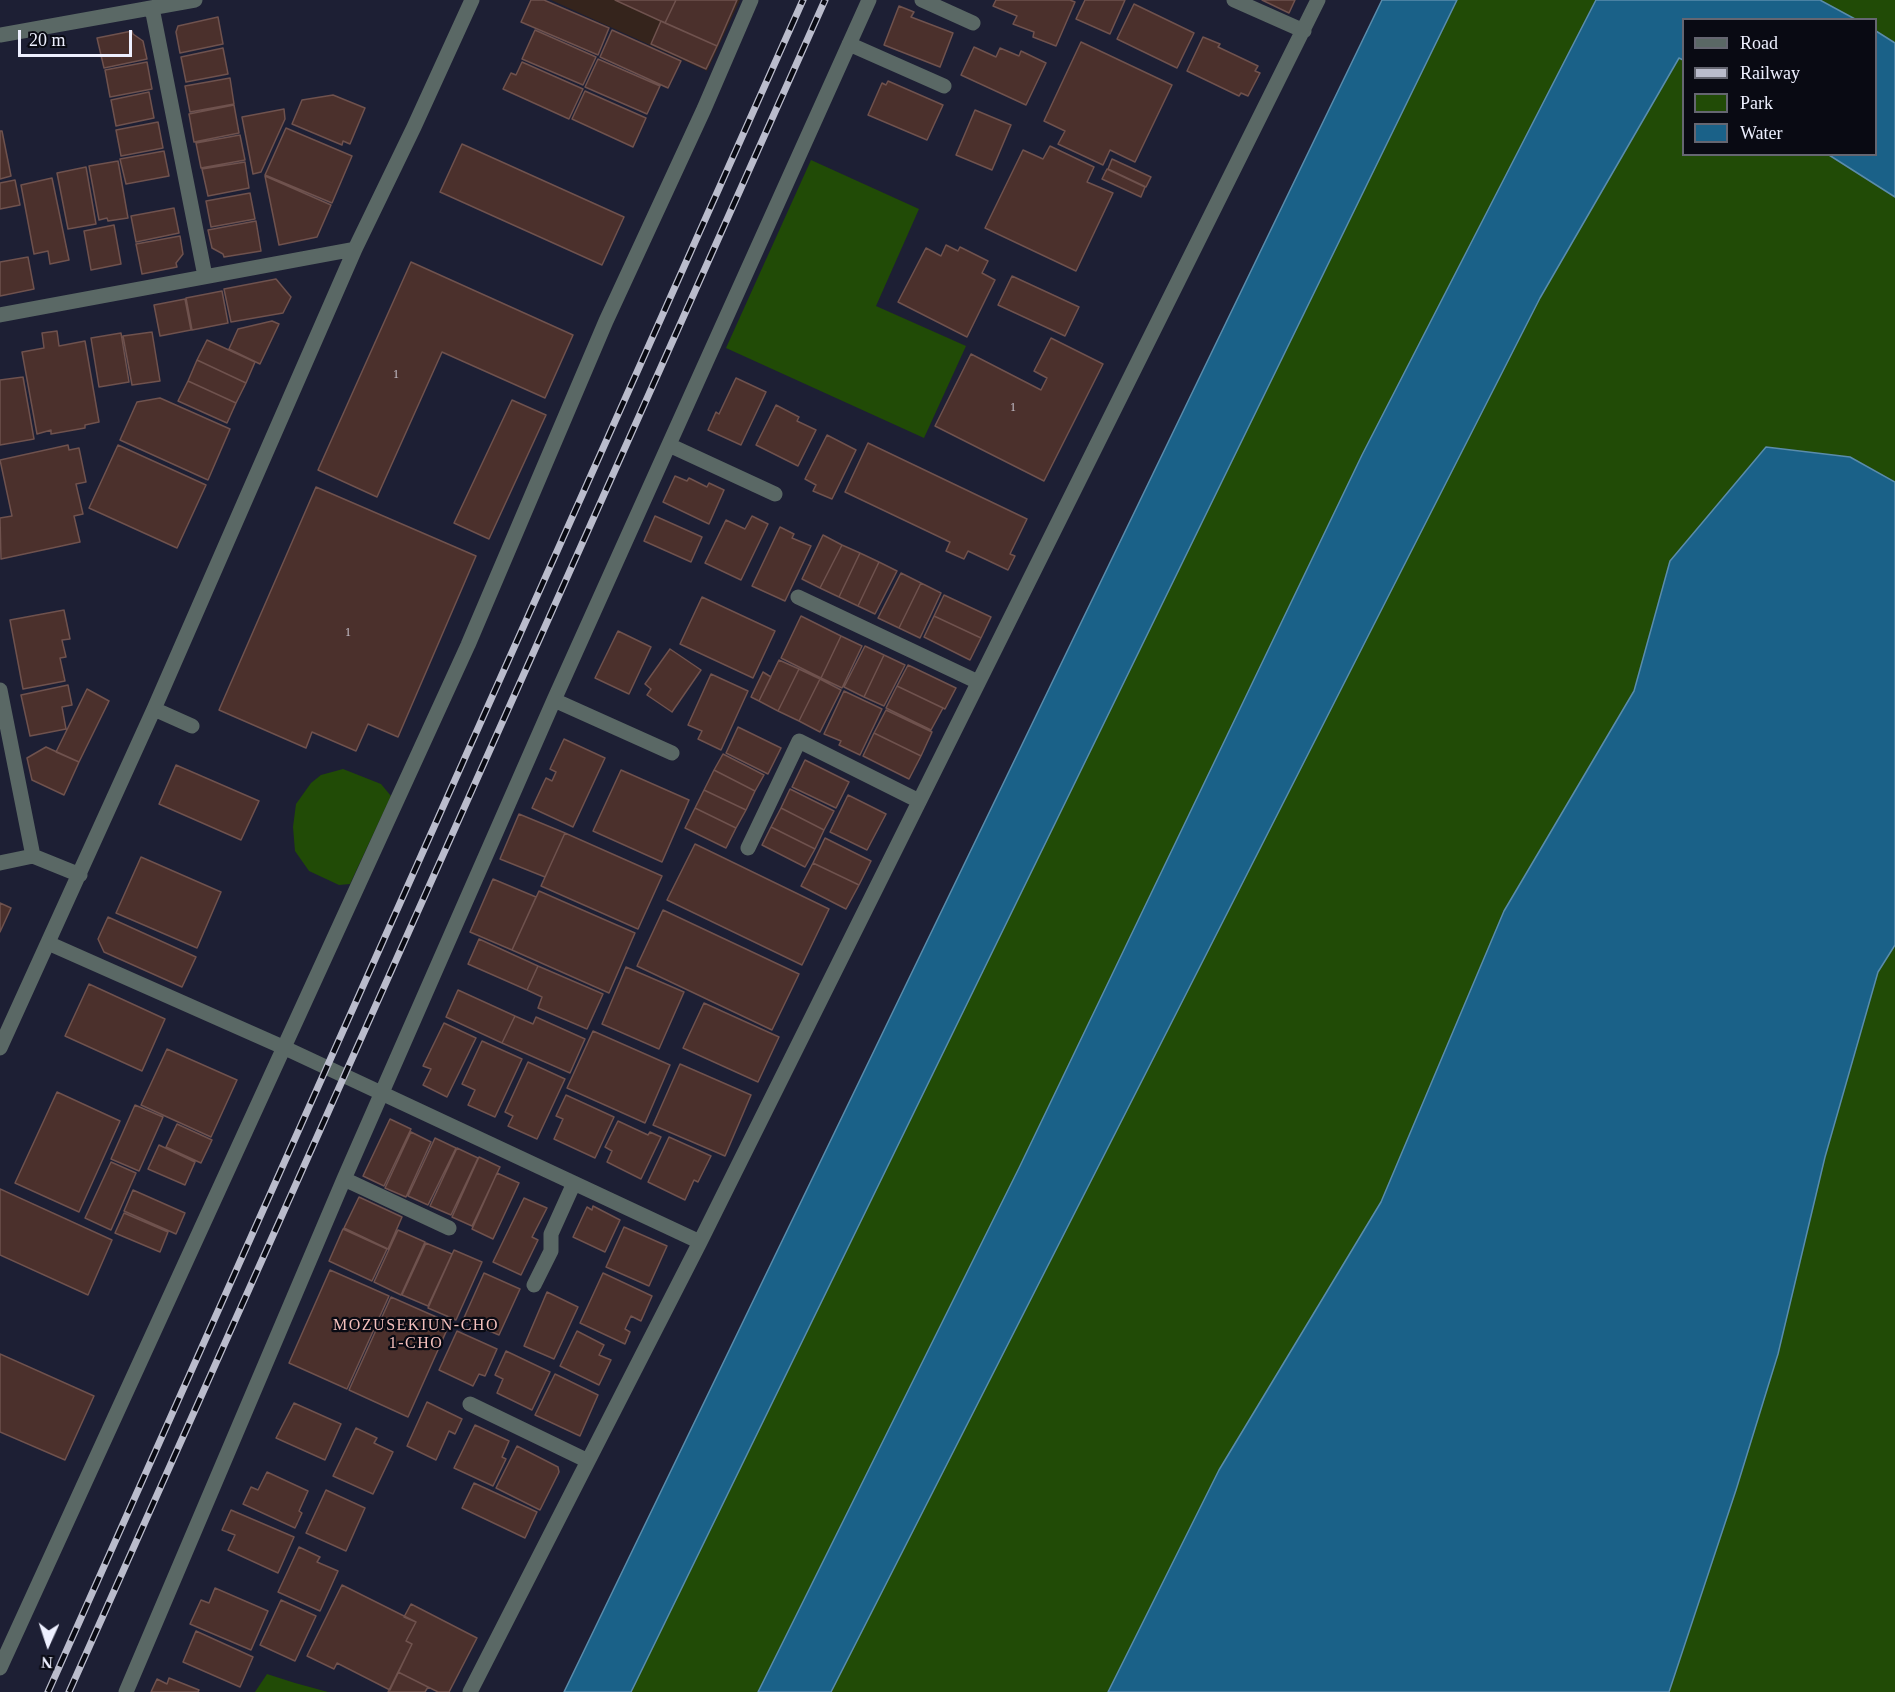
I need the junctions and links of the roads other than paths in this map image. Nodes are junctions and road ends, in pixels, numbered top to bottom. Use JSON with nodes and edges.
{"nodes":[{"id":1,"x":195,"y":0,"type":"edge"},
{"id":2,"x":472,"y":0,"type":"edge"},
{"id":3,"x":751,"y":0,"type":"edge"},
{"id":4,"x":868,"y":0,"type":"edge"},
{"id":5,"x":922,"y":0,"type":"edge"},
{"id":6,"x":1234,"y":0,"type":"edge"},
{"id":7,"x":1318,"y":0,"type":"edge"},
{"id":8,"x":152,"y":8,"type":"junction"},
{"id":9,"x":973,"y":23,"type":"dead end"},
{"id":10,"x":1304,"y":31,"type":"junction"},
{"id":11,"x":0,"y":35,"type":"edge"},
{"id":12,"x":849,"y":44,"type":"junction"},
{"id":13,"x":944,"y":86,"type":"dead end"},
{"id":14,"x":356,"y":249,"type":"junction"},
{"id":15,"x":205,"y":276,"type":"junction"},
{"id":16,"x":0,"y":315,"type":"edge"},
{"id":17,"x":669,"y":445,"type":"junction"},
{"id":18,"x":775,"y":494,"type":"dead end"},
{"id":19,"x":798,"y":597,"type":"dead end"},
{"id":20,"x":978,"y":682,"type":"junction"},
{"id":21,"x":0,"y":690,"type":"edge"},
{"id":22,"x":554,"y":700,"type":"junction"},
{"id":23,"x":154,"y":709,"type":"junction"},
{"id":24,"x":192,"y":726,"type":"dead end"},
{"id":25,"x":672,"y":753,"type":"dead end"},
{"id":26,"x":919,"y":801,"type":"junction"},
{"id":27,"x":748,"y":848,"type":"dead end"},
{"id":28,"x":33,"y":856,"type":"junction"},
{"id":29,"x":0,"y":863,"type":"edge"},
{"id":30,"x":80,"y":875,"type":"junction"},
{"id":31,"x":48,"y":943,"type":"junction"},
{"id":32,"x":0,"y":1048,"type":"edge"},
{"id":33,"x":285,"y":1048,"type":"junction"},
{"id":34,"x":374,"y":1090,"type":"junction"},
{"id":35,"x":344,"y":1179,"type":"junction"},
{"id":36,"x":574,"y":1183,"type":"junction"},
{"id":37,"x":449,"y":1228,"type":"dead end"},
{"id":38,"x":700,"y":1242,"type":"junction"},
{"id":39,"x":534,"y":1285,"type":"dead end"},
{"id":40,"x":470,"y":1404,"type":"dead end"},
{"id":41,"x":588,"y":1461,"type":"junction"},
{"id":42,"x":0,"y":1668,"type":"edge"},
{"id":43,"x":126,"y":1692,"type":"edge"},
{"id":44,"x":470,"y":1692,"type":"edge"}],
"edges":[{"from":1,"to":8,"type":"street"},
{"from":2,"to":14,"type":"street"},
{"from":3,"to":33,"type":"street"},
{"from":4,"to":12,"type":"street"},
{"from":5,"to":9,"type":"street"},
{"from":6,"to":10,"type":"street"},
{"from":7,"to":10,"type":"street"},
{"from":8,"to":11,"type":"street"},
{"from":8,"to":15,"type":"street"},
{"from":10,"to":20,"type":"street"},
{"from":12,"to":13,"type":"street"},
{"from":12,"to":17,"type":"street"},
{"from":14,"to":15,"type":"street"},
{"from":14,"to":23,"type":"street"},
{"from":15,"to":16,"type":"street"},
{"from":17,"to":18,"type":"street"},
{"from":17,"to":22,"type":"street"},
{"from":19,"to":20,"type":"street"},
{"from":20,"to":26,"type":"street"},
{"from":21,"to":28,"type":"street"},
{"from":22,"to":25,"type":"street"},
{"from":22,"to":34,"type":"street"},
{"from":23,"to":24,"type":"street"},
{"from":23,"to":30,"type":"street"},
{"from":26,"to":27,"type":"street"},
{"from":26,"to":38,"type":"street"},
{"from":28,"to":29,"type":"street"},
{"from":28,"to":30,"type":"street"},
{"from":30,"to":31,"type":"street"},
{"from":31,"to":32,"type":"street"},
{"from":31,"to":33,"type":"street"},
{"from":33,"to":34,"type":"street"},
{"from":33,"to":42,"type":"street"},
{"from":34,"to":35,"type":"street"},
{"from":34,"to":36,"type":"street"},
{"from":35,"to":37,"type":"street"},
{"from":35,"to":43,"type":"street"},
{"from":36,"to":38,"type":"street"},
{"from":36,"to":39,"type":"street"},
{"from":38,"to":41,"type":"street"},
{"from":40,"to":41,"type":"street"},
{"from":41,"to":44,"type":"street"}]}
